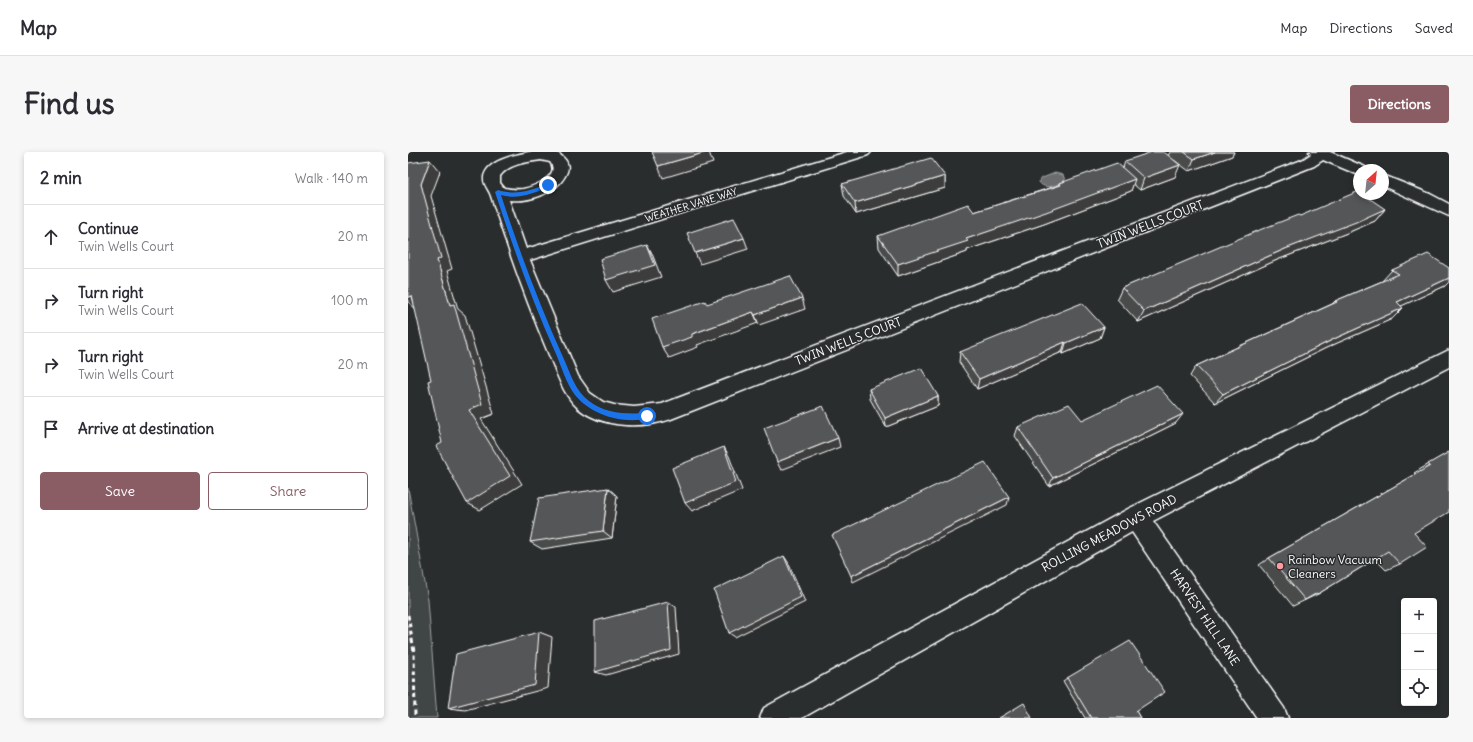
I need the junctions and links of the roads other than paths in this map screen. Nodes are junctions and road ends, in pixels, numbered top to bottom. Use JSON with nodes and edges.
{"nodes":[{"id":1,"x":863,"y":152,"type":"edge"},
{"id":2,"x":1319,"y":153,"type":"edge"},
{"id":3,"x":1353,"y":167,"type":"edge"},
{"id":4,"x":1389,"y":183,"type":"edge"},
{"id":5,"x":498,"y":192,"type":"dead end"},
{"id":6,"x":1449,"y":211,"type":"edge"},
{"id":7,"x":519,"y":257,"type":"junction"},
{"id":8,"x":1449,"y":358,"type":"edge"},
{"id":9,"x":1136,"y":517,"type":"junction"},
{"id":10,"x":774,"y":718,"type":"edge"},
{"id":11,"x":1274,"y":718,"type":"edge"}],
"edges":[{"from":1,"to":7,"type":"street","name":"WEATHER VANE WAY"},
{"from":2,"to":3,"type":"street"},
{"from":2,"to":7,"type":"street","name":"TWIN WELLS COURT"},
{"from":4,"to":6,"type":"street"},
{"from":5,"to":7,"type":"street","name":"TWIN WELLS COURT"},
{"from":8,"to":9,"type":"street","name":"ROLLING MEADOWS ROAD"},
{"from":9,"to":10,"type":"street","name":"ROLLING MEADOWS ROAD"},
{"from":9,"to":11,"type":"street","name":"HARVEST HILL LANE"}]}
